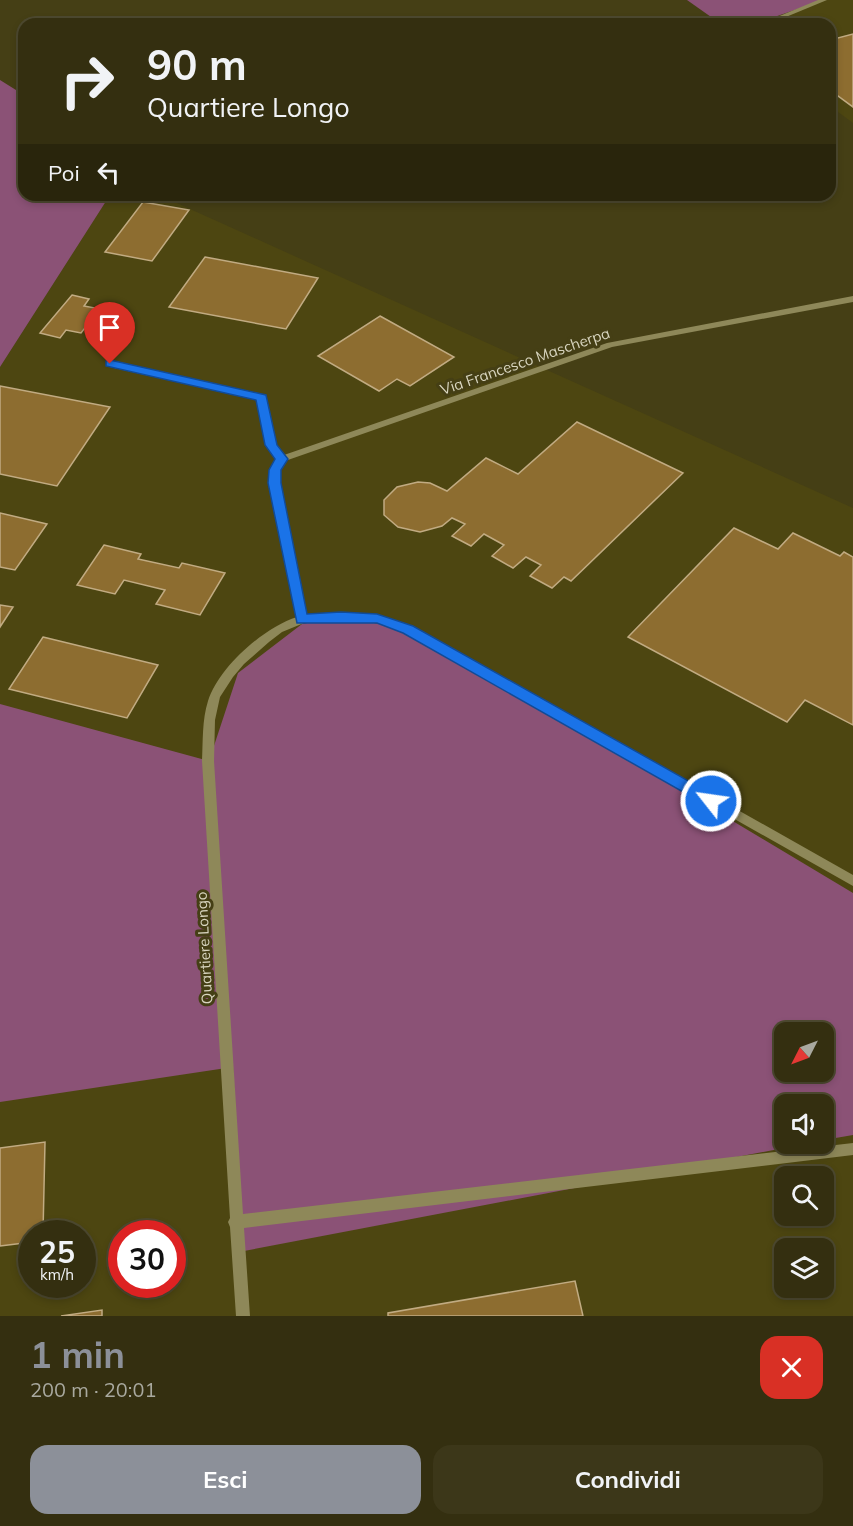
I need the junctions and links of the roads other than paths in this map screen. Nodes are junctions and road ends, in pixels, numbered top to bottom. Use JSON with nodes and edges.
{"nodes":[{"id":1,"x":824,"y":0,"type":"edge"},
{"id":2,"x":778,"y":18,"type":"edge"},
{"id":3,"x":853,"y":299,"type":"edge"},
{"id":4,"x":110,"y":364,"type":"dead end"},
{"id":5,"x":282,"y":459,"type":"junction"},
{"id":6,"x":302,"y":619,"type":"junction"},
{"id":7,"x":853,"y":881,"type":"edge"},
{"id":8,"x":853,"y":1149,"type":"edge"},
{"id":9,"x":235,"y":1222,"type":"junction"},
{"id":10,"x":243,"y":1316,"type":"edge"}],
"edges":[{"from":1,"to":2,"type":"street"},
{"from":3,"to":5,"type":"street","name":"Via Francesco Mascherpa"},
{"from":4,"to":5,"type":"street"},
{"from":5,"to":6,"type":"street"},
{"from":6,"to":7,"type":"street","name":"Quartiere Longo"},
{"from":6,"to":9,"type":"street","name":"Quartiere Longo"},
{"from":8,"to":9,"type":"street"},
{"from":9,"to":10,"type":"street","name":"Quartiere Longo"}]}
